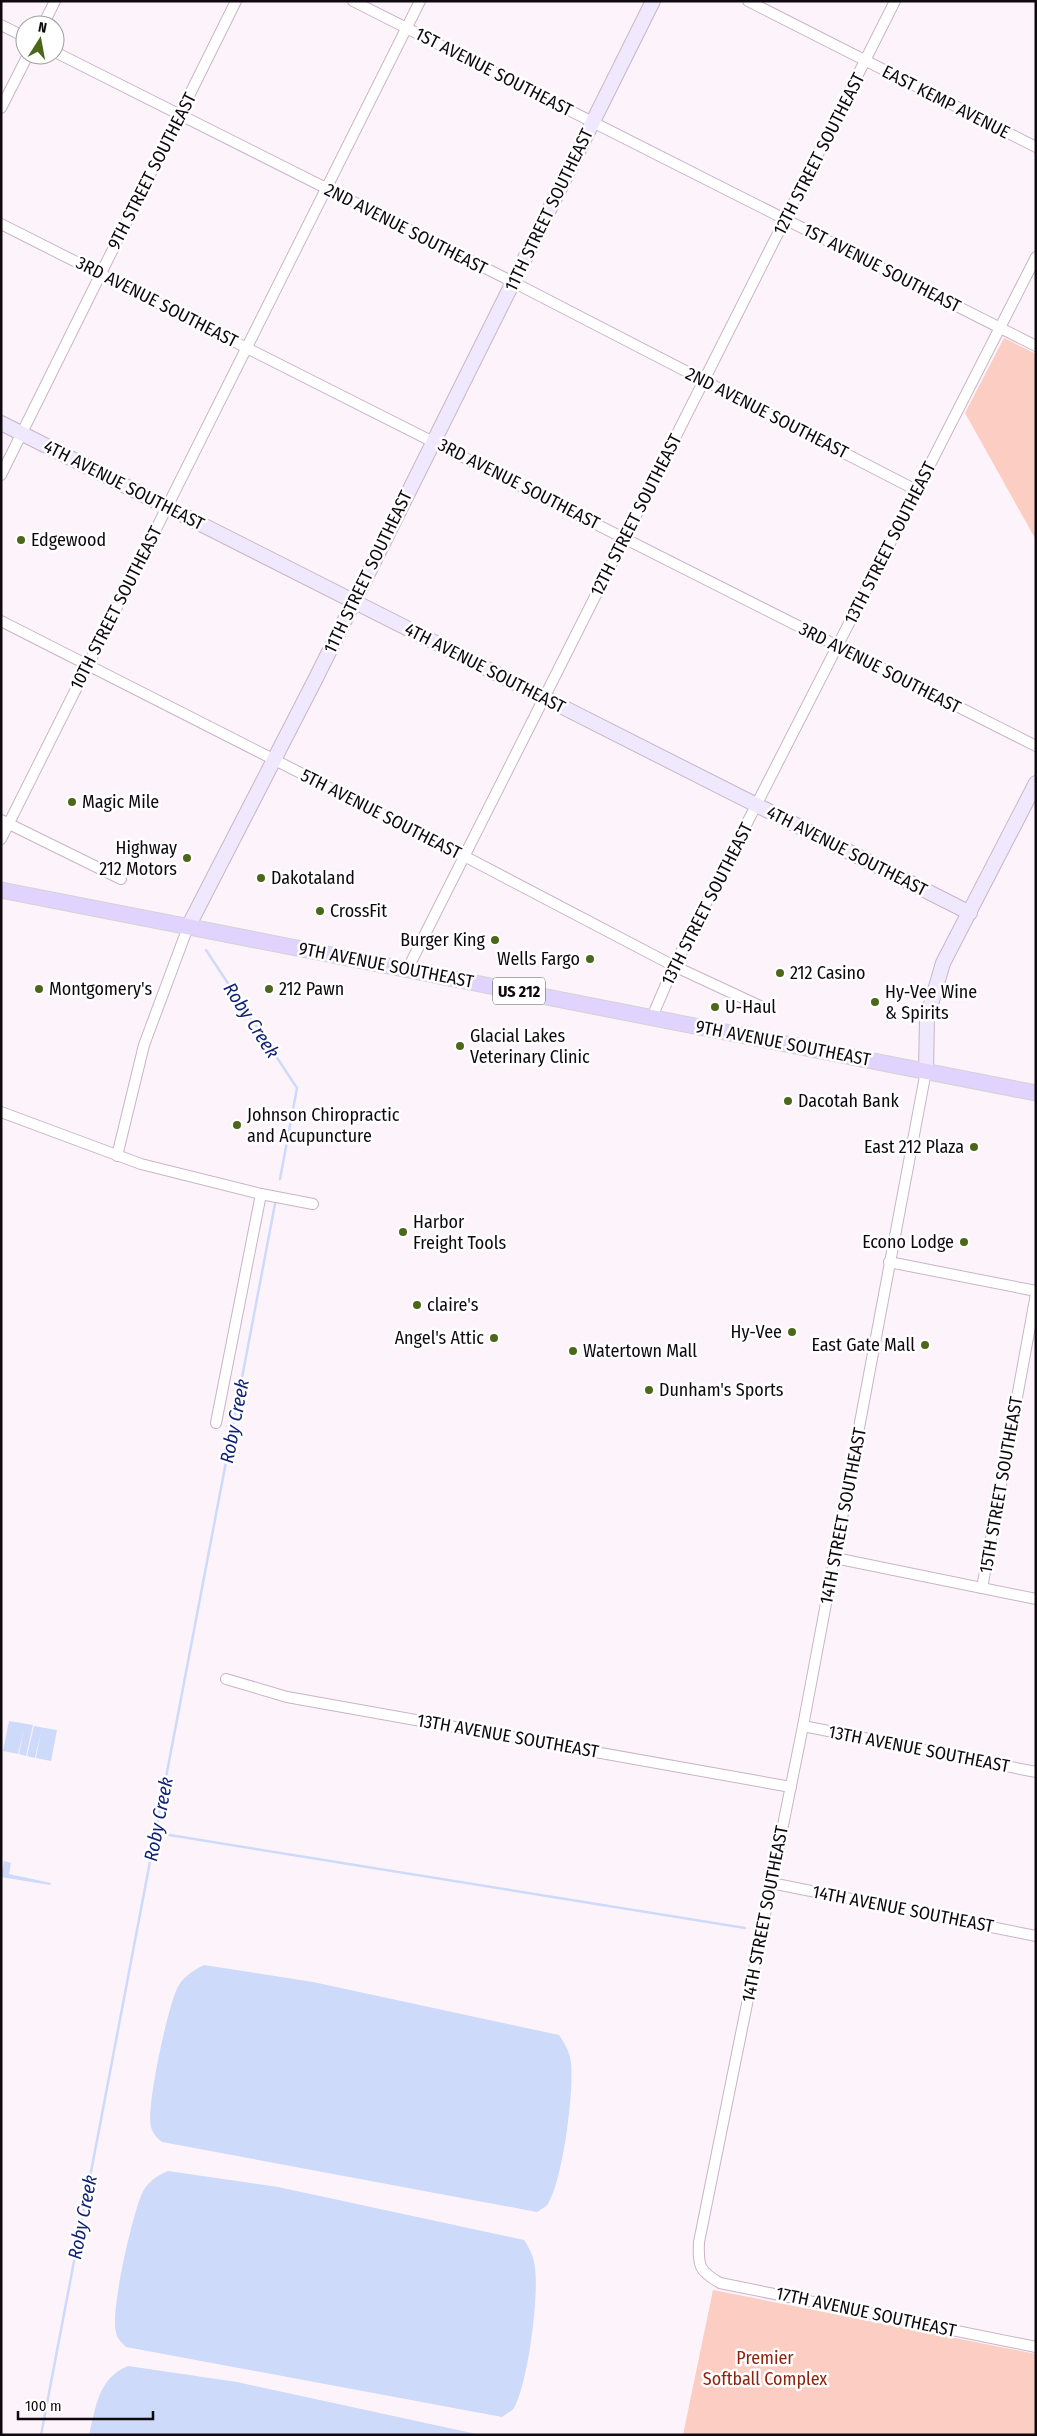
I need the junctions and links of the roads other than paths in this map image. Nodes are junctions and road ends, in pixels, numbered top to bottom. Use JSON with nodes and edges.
{"nodes":[{"id":1,"x":55,"y":1,"type":"edge"},
{"id":2,"x":236,"y":1,"type":"edge"},
{"id":3,"x":353,"y":1,"type":"edge"},
{"id":4,"x":420,"y":1,"type":"edge"},
{"id":5,"x":653,"y":1,"type":"edge"},
{"id":6,"x":748,"y":1,"type":"edge"},
{"id":7,"x":895,"y":1,"type":"edge"},
{"id":8,"x":48,"y":15,"type":"edge"},
{"id":9,"x":1,"y":24,"type":"edge"},
{"id":10,"x":406,"y":28,"type":"junction"},
{"id":11,"x":15,"y":32,"type":"edge"},
{"id":12,"x":65,"y":57,"type":"edge"},
{"id":13,"x":865,"y":61,"type":"junction"},
{"id":14,"x":23,"y":65,"type":"edge"},
{"id":15,"x":1,"y":108,"type":"edge"},
{"id":16,"x":180,"y":114,"type":"junction"},
{"id":17,"x":592,"y":121,"type":"junction"},
{"id":18,"x":1036,"y":148,"type":"edge"},
{"id":19,"x":326,"y":188,"type":"junction"},
{"id":20,"x":785,"y":220,"type":"junction"},
{"id":21,"x":1,"y":224,"type":"edge"},
{"id":22,"x":1036,"y":257,"type":"edge"},
{"id":23,"x":101,"y":274,"type":"junction"},
{"id":24,"x":513,"y":282,"type":"junction"},
{"id":25,"x":999,"y":327,"type":"junction"},
{"id":26,"x":1036,"y":346,"type":"edge"},
{"id":27,"x":246,"y":348,"type":"junction"},
{"id":28,"x":705,"y":381,"type":"junction"},
{"id":29,"x":1,"y":423,"type":"edge"},
{"id":30,"x":22,"y":433,"type":"junction"},
{"id":31,"x":433,"y":441,"type":"junction"},
{"id":32,"x":1,"y":475,"type":"edge"},
{"id":33,"x":916,"y":490,"type":"junction"},
{"id":34,"x":166,"y":507,"type":"junction"},
{"id":35,"x":625,"y":538,"type":"junction"},
{"id":36,"x":353,"y":602,"type":"junction"},
{"id":37,"x":1,"y":621,"type":"edge"},
{"id":38,"x":838,"y":646,"type":"junction"},
{"id":39,"x":87,"y":666,"type":"junction"},
{"id":40,"x":544,"y":697,"type":"junction"},
{"id":41,"x":1036,"y":746,"type":"edge"},
{"id":42,"x":274,"y":760,"type":"junction"},
{"id":43,"x":1036,"y":783,"type":"edge"},
{"id":44,"x":756,"y":805,"type":"junction"},
{"id":45,"x":5,"y":822,"type":"edge"},
{"id":46,"x":1,"y":839,"type":"edge"},
{"id":47,"x":464,"y":856,"type":"junction"},
{"id":48,"x":121,"y":879,"type":"dead end"},
{"id":49,"x":1,"y":890,"type":"edge"},
{"id":50,"x":970,"y":913,"type":"junction"},
{"id":51,"x":188,"y":927,"type":"junction"},
{"id":52,"x":674,"y":966,"type":"junction"},
{"id":53,"x":407,"y":970,"type":"junction"},
{"id":54,"x":760,"y":1006,"type":"dead end"},
{"id":55,"x":652,"y":1018,"type":"junction"},
{"id":56,"x":926,"y":1071,"type":"junction"},
{"id":57,"x":1036,"y":1093,"type":"edge"},
{"id":58,"x":1,"y":1112,"type":"edge"},
{"id":59,"x":117,"y":1156,"type":"junction"},
{"id":60,"x":261,"y":1194,"type":"junction"},
{"id":61,"x":313,"y":1204,"type":"dead end"},
{"id":62,"x":889,"y":1262,"type":"junction"},
{"id":63,"x":1036,"y":1293,"type":"edge"},
{"id":64,"x":216,"y":1423,"type":"dead end"},
{"id":65,"x":835,"y":1558,"type":"junction"},
{"id":66,"x":982,"y":1588,"type":"junction"},
{"id":67,"x":1036,"y":1599,"type":"edge"},
{"id":68,"x":226,"y":1679,"type":"dead end"},
{"id":69,"x":803,"y":1726,"type":"junction"},
{"id":70,"x":1036,"y":1772,"type":"edge"},
{"id":71,"x":791,"y":1787,"type":"junction"},
{"id":72,"x":771,"y":1883,"type":"junction"},
{"id":73,"x":1036,"y":1936,"type":"edge"},
{"id":74,"x":700,"y":2268,"type":"joint"},
{"id":75,"x":1036,"y":2347,"type":"edge"}],
"edges":[{"from":1,"to":8,"type":"street"},
{"from":2,"to":16,"type":"street","name":"9TH STREET SOUTHEAST"},
{"from":3,"to":10,"type":"street","name":"1ST AVENUE SOUTHEAST"},
{"from":4,"to":10,"type":"street","name":"10TH STREET SOUTHEAST"},
{"from":5,"to":17,"type":"street","name":"11TH STREET SOUTHEAST"},
{"from":6,"to":13,"type":"street","name":"EAST KEMP AVENUE"},
{"from":7,"to":13,"type":"street","name":"12TH STREET SOUTHEAST"},
{"from":9,"to":11,"type":"street"},
{"from":10,"to":17,"type":"street","name":"1ST AVENUE SOUTHEAST"},
{"from":10,"to":19,"type":"street","name":"10TH STREET SOUTHEAST"},
{"from":12,"to":16,"type":"street","name":"2ND AVENUE SOUTHEAST"},
{"from":13,"to":18,"type":"street","name":"EAST KEMP AVENUE"},
{"from":13,"to":20,"type":"street","name":"12TH STREET SOUTHEAST"},
{"from":14,"to":15,"type":"street"},
{"from":16,"to":19,"type":"street","name":"2ND AVENUE SOUTHEAST"},
{"from":16,"to":23,"type":"street","name":"9TH STREET SOUTHEAST"},
{"from":17,"to":20,"type":"street","name":"1ST AVENUE SOUTHEAST"},
{"from":17,"to":24,"type":"street","name":"11TH STREET SOUTHEAST"},
{"from":19,"to":24,"type":"street","name":"2ND AVENUE SOUTHEAST"},
{"from":19,"to":27,"type":"street","name":"10TH STREET SOUTHEAST"},
{"from":20,"to":25,"type":"street","name":"1ST AVENUE SOUTHEAST"},
{"from":20,"to":28,"type":"street","name":"12TH STREET SOUTHEAST"},
{"from":21,"to":23,"type":"street","name":"3RD AVENUE SOUTHEAST"},
{"from":22,"to":25,"type":"street","name":"13TH STREET SOUTHEAST"},
{"from":23,"to":27,"type":"street","name":"3RD AVENUE SOUTHEAST"},
{"from":23,"to":30,"type":"street","name":"9TH STREET SOUTHEAST"},
{"from":24,"to":28,"type":"street","name":"2ND AVENUE SOUTHEAST"},
{"from":24,"to":31,"type":"street","name":"11TH STREET SOUTHEAST"},
{"from":25,"to":26,"type":"street","name":"1ST AVENUE SOUTHEAST"},
{"from":25,"to":33,"type":"street","name":"13TH STREET SOUTHEAST"},
{"from":27,"to":31,"type":"street","name":"3RD AVENUE SOUTHEAST"},
{"from":27,"to":34,"type":"street","name":"10TH STREET SOUTHEAST"},
{"from":28,"to":33,"type":"street","name":"2ND AVENUE SOUTHEAST"},
{"from":28,"to":35,"type":"street","name":"12TH STREET SOUTHEAST"},
{"from":29,"to":30,"type":"street","name":"4TH AVENUE SOUTHEAST"},
{"from":30,"to":32,"type":"street","name":"9TH STREET SOUTHEAST"},
{"from":30,"to":34,"type":"street","name":"4TH AVENUE SOUTHEAST"},
{"from":31,"to":35,"type":"street","name":"3RD AVENUE SOUTHEAST"},
{"from":31,"to":36,"type":"street","name":"11TH STREET SOUTHEAST"},
{"from":33,"to":38,"type":"street","name":"13TH STREET SOUTHEAST"},
{"from":34,"to":36,"type":"street","name":"4TH AVENUE SOUTHEAST"},
{"from":34,"to":39,"type":"street","name":"10TH STREET SOUTHEAST"},
{"from":35,"to":38,"type":"street","name":"3RD AVENUE SOUTHEAST"},
{"from":35,"to":40,"type":"street","name":"12TH STREET SOUTHEAST"},
{"from":36,"to":40,"type":"street","name":"4TH AVENUE SOUTHEAST"},
{"from":36,"to":42,"type":"street","name":"11TH STREET SOUTHEAST"},
{"from":37,"to":39,"type":"street","name":"5TH AVENUE SOUTHEAST"},
{"from":38,"to":41,"type":"street","name":"3RD AVENUE SOUTHEAST"},
{"from":38,"to":44,"type":"street","name":"13TH STREET SOUTHEAST"},
{"from":39,"to":42,"type":"street","name":"5TH AVENUE SOUTHEAST"},
{"from":39,"to":45,"type":"street","name":"10TH STREET SOUTHEAST"},
{"from":40,"to":44,"type":"street","name":"4TH AVENUE SOUTHEAST"},
{"from":40,"to":47,"type":"street","name":"12TH STREET SOUTHEAST"},
{"from":42,"to":47,"type":"street","name":"5TH AVENUE SOUTHEAST"},
{"from":42,"to":51,"type":"street","name":"11TH STREET SOUTHEAST"},
{"from":43,"to":50,"type":"street","name":"14TH STREET SOUTHEAST"},
{"from":44,"to":50,"type":"street","name":"4TH AVENUE SOUTHEAST"},
{"from":44,"to":52,"type":"street","name":"13TH STREET SOUTHEAST"},
{"from":45,"to":46,"type":"street","name":"10TH STREET SOUTHEAST"},
{"from":45,"to":48,"type":"street"},
{"from":47,"to":52,"type":"street","name":"5TH AVENUE SOUTHEAST"},
{"from":47,"to":53,"type":"street","name":"12TH STREET SOUTHEAST"},
{"from":49,"to":51,"type":"main road","name":"9TH AVENUE SOUTHEAST","number":"US 212"},
{"from":50,"to":56,"type":"street","name":"14TH STREET SOUTHEAST"},
{"from":51,"to":53,"type":"main road","name":"9TH AVENUE SOUTHEAST","number":"US 212"},
{"from":51,"to":59,"type":"street","name":"11TH STREET SOUTHEAST"},
{"from":52,"to":54,"type":"street","name":"5TH AVENUE SOUTHEAST"},
{"from":52,"to":55,"type":"street","name":"13TH STREET SOUTHEAST"},
{"from":53,"to":55,"type":"main road","name":"9TH AVENUE SOUTHEAST","number":"US 212"},
{"from":55,"to":56,"type":"main road","name":"9TH AVENUE SOUTHEAST","number":"US 212"},
{"from":56,"to":57,"type":"main road","name":"9TH AVENUE SOUTHEAST","number":"US 212"},
{"from":56,"to":62,"type":"street","name":"14TH STREET SOUTHEAST"},
{"from":58,"to":59,"type":"street"},
{"from":59,"to":60,"type":"street"},
{"from":60,"to":61,"type":"street"},
{"from":60,"to":64,"type":"street"},
{"from":62,"to":63,"type":"street"},
{"from":62,"to":65,"type":"street","name":"14TH STREET SOUTHEAST"},
{"from":63,"to":66,"type":"street","name":"15TH STREET SOUTHEAST"},
{"from":65,"to":66,"type":"street"},
{"from":65,"to":69,"type":"street","name":"14TH STREET SOUTHEAST"},
{"from":66,"to":67,"type":"street"},
{"from":68,"to":71,"type":"street","name":"13TH AVENUE SOUTHEAST"},
{"from":69,"to":70,"type":"street","name":"13TH AVENUE SOUTHEAST"},
{"from":69,"to":71,"type":"street","name":"14TH STREET SOUTHEAST"},
{"from":71,"to":72,"type":"street","name":"14TH STREET SOUTHEAST"},
{"from":72,"to":73,"type":"street","name":"14TH AVENUE SOUTHEAST"},
{"from":72,"to":74,"type":"street","name":"14TH STREET SOUTHEAST"},
{"from":74,"to":75,"type":"street","name":"17TH AVENUE SOUTHEAST"}]}
